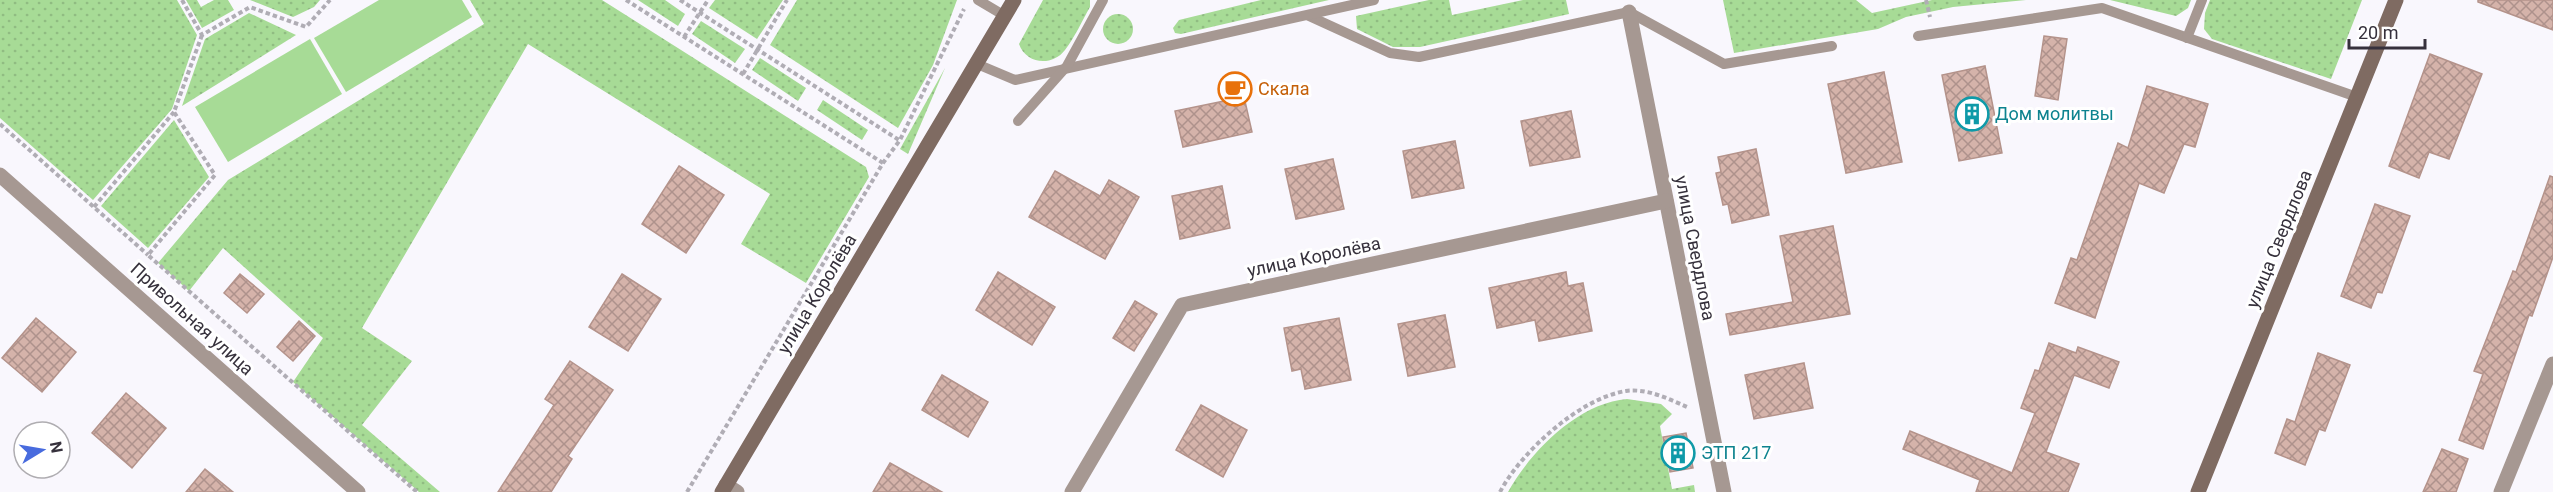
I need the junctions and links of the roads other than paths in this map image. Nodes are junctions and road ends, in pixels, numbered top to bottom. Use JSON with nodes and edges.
{"nodes":[{"id":1,"x":978,"y":0,"type":"edge"},
{"id":2,"x":1014,"y":0,"type":"edge"},
{"id":3,"x":1103,"y":0,"type":"edge"},
{"id":4,"x":1374,"y":0,"type":"edge"},
{"id":5,"x":2202,"y":0,"type":"edge"},
{"id":6,"x":2396,"y":0,"type":"edge"},
{"id":7,"x":1629,"y":12,"type":"junction"},
{"id":8,"x":1005,"y":16,"type":"junction"},
{"id":9,"x":1309,"y":16,"type":"junction"},
{"id":10,"x":1918,"y":36,"type":"dead end"},
{"id":11,"x":2187,"y":38,"type":"junction"},
{"id":12,"x":1832,"y":46,"type":"dead end"},
{"id":13,"x":977,"y":64,"type":"junction"},
{"id":14,"x":1067,"y":66,"type":"junction"},
{"id":15,"x":2357,"y":97,"type":"junction"},
{"id":16,"x":1018,"y":121,"type":"dead end"},
{"id":17,"x":0,"y":175,"type":"edge"},
{"id":18,"x":1666,"y":201,"type":"junction"},
{"id":19,"x":2553,"y":364,"type":"edge"},
{"id":20,"x":728,"y":490,"type":"edge"},
{"id":21,"x":358,"y":492,"type":"edge"},
{"id":22,"x":1072,"y":492,"type":"edge"},
{"id":23,"x":1724,"y":492,"type":"edge"},
{"id":24,"x":2198,"y":492,"type":"edge"},
{"id":25,"x":2501,"y":492,"type":"edge"}],
"edges":[{"from":1,"to":8,"type":"lane"},
{"from":2,"to":8,"type":"main road","name":"улица Королёва"},
{"from":3,"to":14,"type":"lane"},
{"from":4,"to":9,"type":"lane"},
{"from":5,"to":11,"type":"lane"},
{"from":6,"to":15,"type":"main road","name":"улица Свердлова"},
{"from":7,"to":9,"type":"lane"},
{"from":7,"to":12,"type":"lane"},
{"from":7,"to":18,"type":"street","name":"улица Свердлова"},
{"from":8,"to":13,"type":"main road","name":"улица Королёва"},
{"from":9,"to":14,"type":"lane"},
{"from":10,"to":11,"type":"lane"},
{"from":11,"to":15,"type":"lane"},
{"from":13,"to":14,"type":"lane"},
{"from":13,"to":20,"type":"main road","name":"улица Королёва"},
{"from":14,"to":16,"type":"lane"},
{"from":15,"to":24,"type":"main road","name":"улица Свердлова"},
{"from":17,"to":21,"type":"street","name":"Привольная улица"},
{"from":18,"to":22,"type":"street","name":"улица Королёва"},
{"from":18,"to":23,"type":"street","name":"улица Свердлова"},
{"from":19,"to":25,"type":"street"}]}
